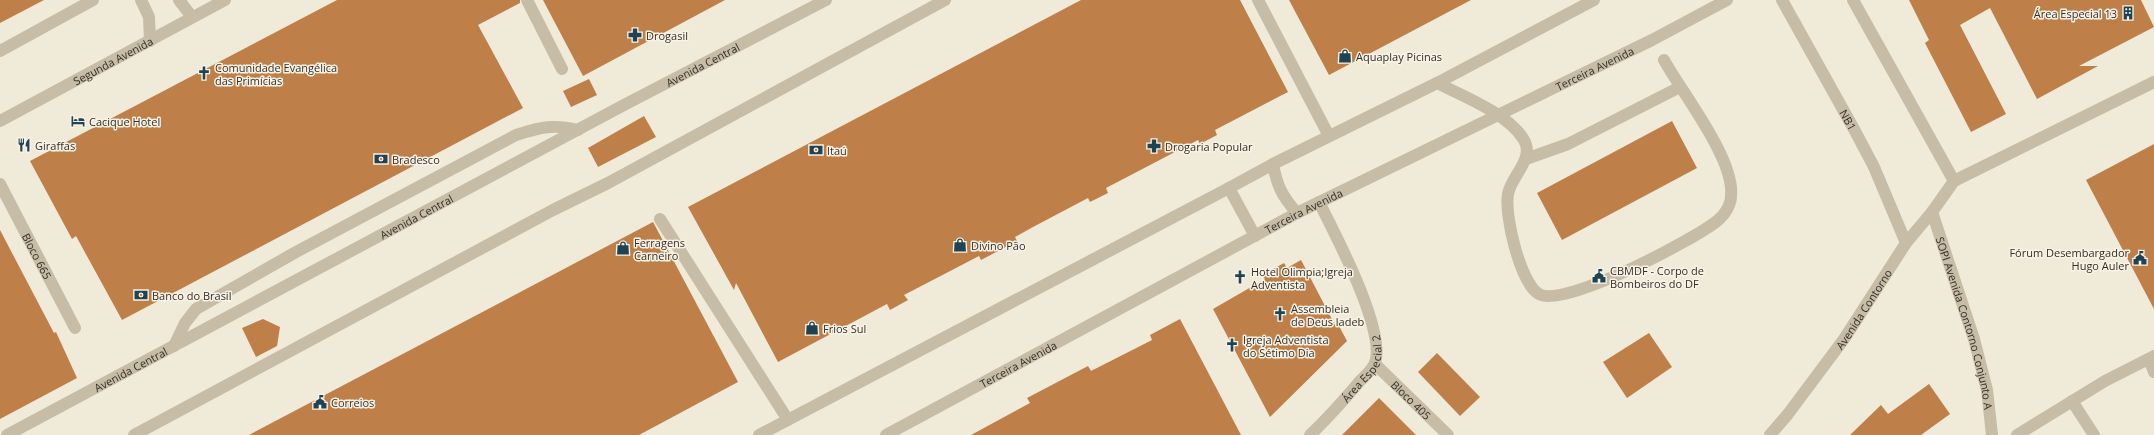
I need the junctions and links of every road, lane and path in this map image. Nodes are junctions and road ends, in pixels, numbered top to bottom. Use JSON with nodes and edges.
{"nodes":[{"id":1,"x":93,"y":0,"type":"edge"},
{"id":2,"x":142,"y":0,"type":"edge"},
{"id":3,"x":179,"y":0,"type":"edge"},
{"id":4,"x":225,"y":0,"type":"edge"},
{"id":5,"x":527,"y":0,"type":"edge"},
{"id":6,"x":826,"y":0,"type":"edge"},
{"id":7,"x":943,"y":0,"type":"edge"},
{"id":8,"x":1258,"y":0,"type":"edge"},
{"id":9,"x":1594,"y":0,"type":"edge"},
{"id":10,"x":1727,"y":0,"type":"edge"},
{"id":11,"x":1782,"y":0,"type":"edge"},
{"id":12,"x":1853,"y":0,"type":"edge"},
{"id":13,"x":73,"y":4,"type":"edge"},
{"id":14,"x":804,"y":5,"type":"edge"},
{"id":15,"x":192,"y":18,"type":"junction"},
{"id":16,"x":150,"y":41,"type":"junction"},
{"id":17,"x":0,"y":51,"type":"edge"},
{"id":18,"x":1664,"y":60,"type":"dead end"},
{"id":19,"x":562,"y":69,"type":"dead end"},
{"id":20,"x":1437,"y":82,"type":"junction"},
{"id":21,"x":2154,"y":82,"type":"edge"},
{"id":22,"x":1680,"y":87,"type":"junction"},
{"id":23,"x":1497,"y":115,"type":"junction"},
{"id":24,"x":0,"y":121,"type":"edge"},
{"id":25,"x":578,"y":130,"type":"junction"},
{"id":26,"x":1329,"y":136,"type":"junction"},
{"id":27,"x":1526,"y":159,"type":"junction"},
{"id":28,"x":1273,"y":164,"type":"junction"},
{"id":29,"x":1954,"y":182,"type":"junction"},
{"id":30,"x":0,"y":184,"type":"edge"},
{"id":31,"x":1229,"y":188,"type":"junction"},
{"id":32,"x":1320,"y":202,"type":"junction"},
{"id":33,"x":1932,"y":212,"type":"junction"},
{"id":34,"x":1297,"y":214,"type":"junction"},
{"id":35,"x":660,"y":219,"type":"dead end"},
{"id":36,"x":1255,"y":236,"type":"junction"},
{"id":37,"x":1906,"y":243,"type":"junction"},
{"id":38,"x":75,"y":328,"type":"dead end"},
{"id":39,"x":174,"y":346,"type":"junction"},
{"id":40,"x":2151,"y":357,"type":"edge"},
{"id":41,"x":1375,"y":364,"type":"junction"},
{"id":42,"x":2154,"y":372,"type":"edge"},
{"id":43,"x":2072,"y":401,"type":"junction"},
{"id":44,"x":788,"y":420,"type":"junction"},
{"id":45,"x":7,"y":435,"type":"edge"},
{"id":46,"x":134,"y":435,"type":"edge"},
{"id":47,"x":759,"y":435,"type":"edge"},
{"id":48,"x":886,"y":435,"type":"edge"},
{"id":49,"x":1310,"y":435,"type":"edge"},
{"id":50,"x":1448,"y":435,"type":"edge"},
{"id":51,"x":1770,"y":435,"type":"edge"},
{"id":52,"x":1992,"y":435,"type":"edge"},
{"id":53,"x":2017,"y":435,"type":"edge"},
{"id":54,"x":2094,"y":435,"type":"edge"}],
"edges":[{"from":1,"to":13,"type":"street"},
{"from":2,"to":16,"type":"street"},
{"from":3,"to":15,"type":"street"},
{"from":4,"to":15,"type":"street","name":"Segunda Avenida"},
{"from":5,"to":19,"type":"street"},
{"from":6,"to":14,"type":"street","name":"Avenida Central"},
{"from":7,"to":46,"type":"street"},
{"from":8,"to":26,"type":"street"},
{"from":9,"to":20,"type":"street"},
{"from":10,"to":23,"type":"street","name":"Terceira Avenida"},
{"from":11,"to":37,"type":"street","name":"NB1"},
{"from":12,"to":29,"type":"street"},
{"from":13,"to":17,"type":"street"},
{"from":14,"to":25,"type":"street","name":"Avenida Central"},
{"from":15,"to":16,"type":"street","name":"Segunda Avenida"},
{"from":16,"to":24,"type":"street","name":"Segunda Avenida"},
{"from":18,"to":22,"type":"street"},
{"from":20,"to":23,"type":"street"},
{"from":20,"to":26,"type":"street"},
{"from":21,"to":29,"type":"street"},
{"from":22,"to":27,"type":"street"},
{"from":22,"to":27,"type":"street"},
{"from":23,"to":27,"type":"street"},
{"from":23,"to":32,"type":"street","name":"Terceira Avenida"},
{"from":25,"to":39,"type":"street","name":"Avenida Central"},
{"from":25,"to":39,"type":"street"},
{"from":26,"to":28,"type":"street"},
{"from":28,"to":31,"type":"street"},
{"from":28,"to":34,"type":"street"},
{"from":29,"to":33,"type":"street","name":"Avenida Contorno"},
{"from":30,"to":38,"type":"street","name":"Bloco 665"},
{"from":31,"to":36,"type":"street"},
{"from":31,"to":44,"type":"street"},
{"from":32,"to":34,"type":"street","name":"Terceira Avenida"},
{"from":32,"to":41,"type":"street","name":"Área Especial 2"},
{"from":33,"to":37,"type":"street","name":"Avenida Contorno"},
{"from":33,"to":52,"type":"street","name":"SOPI Avenida Contorno Conjunto A"},
{"from":34,"to":36,"type":"street","name":"Terceira Avenida"},
{"from":35,"to":44,"type":"street"},
{"from":36,"to":48,"type":"street","name":"Terceira Avenida"},
{"from":37,"to":51,"type":"street","name":"Avenida Contorno"},
{"from":39,"to":45,"type":"street","name":"Avenida Central"},
{"from":40,"to":42,"type":"street"},
{"from":40,"to":43,"type":"street"},
{"from":41,"to":49,"type":"street","name":"Área Especial 2"},
{"from":41,"to":50,"type":"street","name":"Bloco 405"},
{"from":43,"to":53,"type":"street"},
{"from":43,"to":54,"type":"street"},
{"from":44,"to":47,"type":"street"}]}
